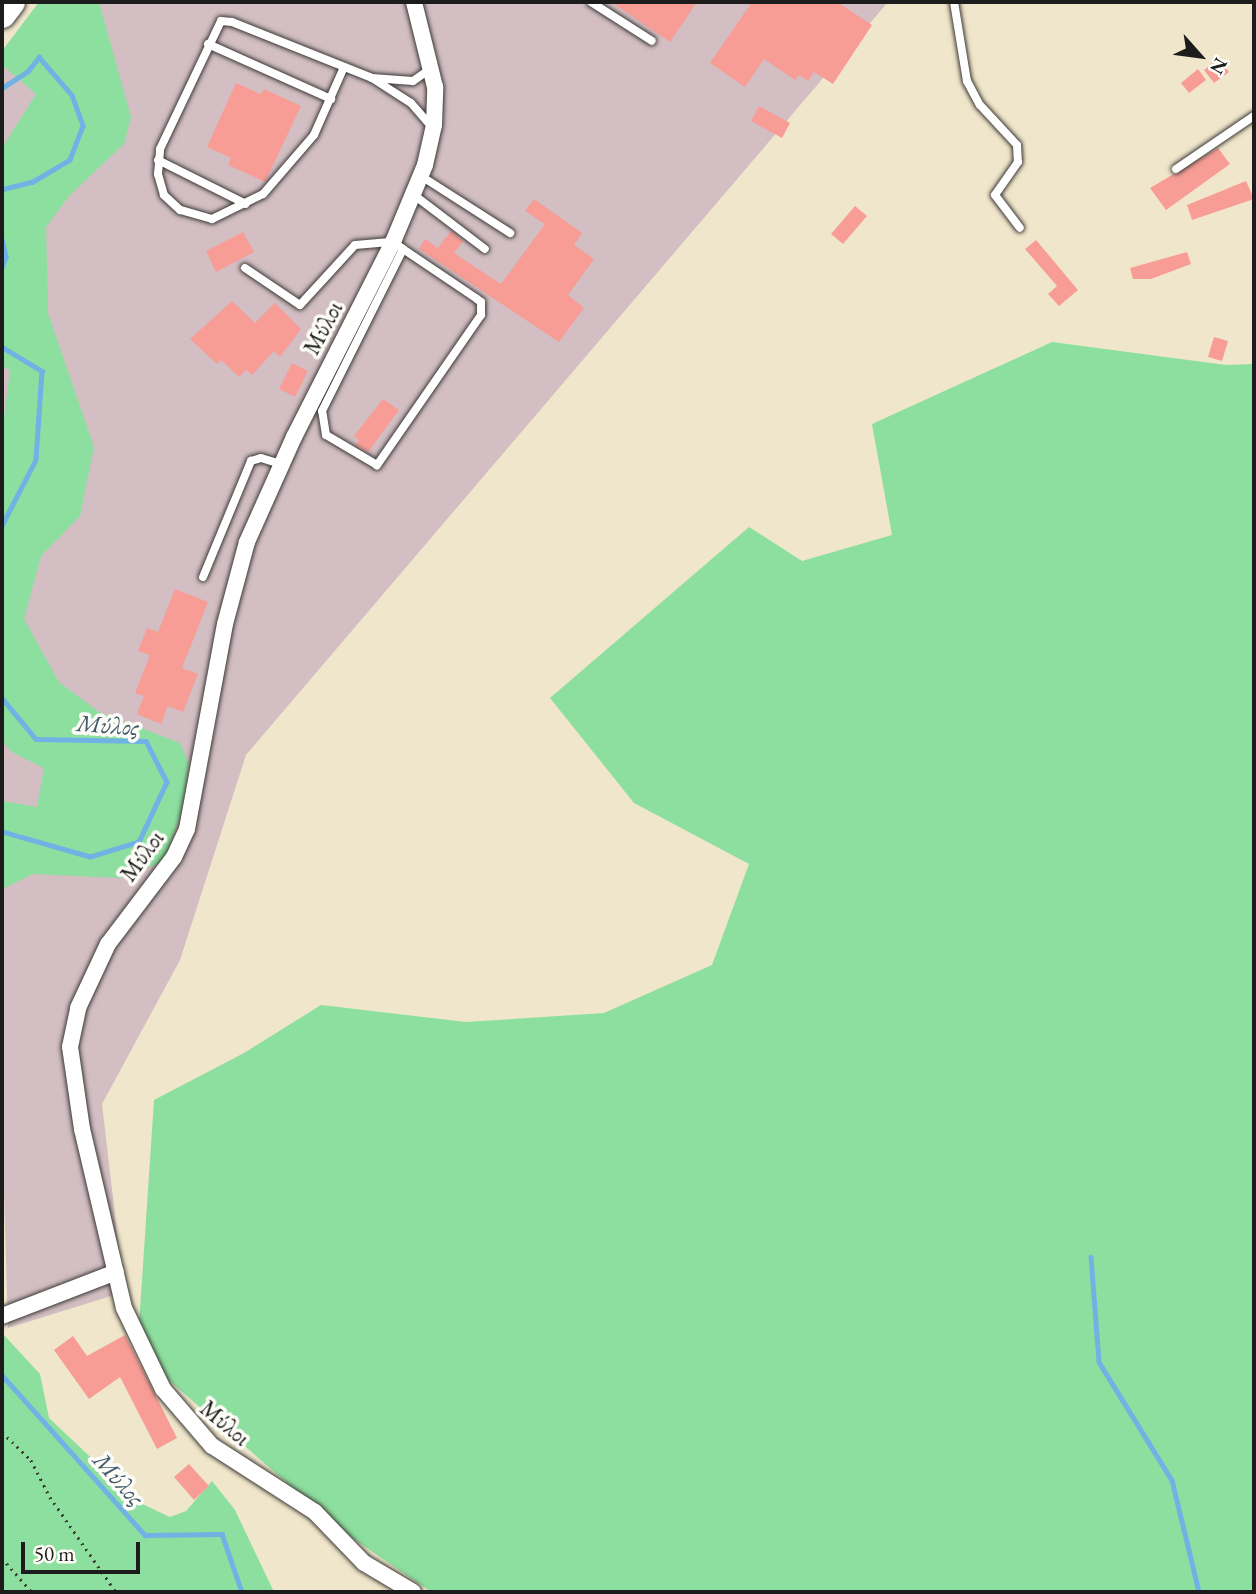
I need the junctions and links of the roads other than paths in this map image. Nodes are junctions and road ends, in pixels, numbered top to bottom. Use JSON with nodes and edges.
{"nodes":[{"id":1,"x":11,"y":2,"type":"edge"},
{"id":2,"x":414,"y":2,"type":"edge"},
{"id":3,"x":591,"y":2,"type":"edge"},
{"id":4,"x":954,"y":2,"type":"edge"},
{"id":5,"x":2,"y":14,"type":"edge"},
{"id":6,"x":652,"y":41,"type":"dead end"},
{"id":7,"x":208,"y":44,"type":"junction"},
{"id":8,"x":344,"y":67,"type":"junction"},
{"id":9,"x":433,"y":68,"type":"junction"},
{"id":10,"x":372,"y":78,"type":"junction"},
{"id":11,"x":331,"y":99,"type":"junction"},
{"id":12,"x":1254,"y":116,"type":"edge"},
{"id":13,"x":433,"y":130,"type":"junction"},
{"id":14,"x":158,"y":160,"type":"junction"},
{"id":15,"x":1177,"y":169,"type":"dead end"},
{"id":16,"x":421,"y":176,"type":"junction"},
{"id":17,"x":414,"y":195,"type":"junction"},
{"id":18,"x":246,"y":204,"type":"junction"},
{"id":19,"x":1020,"y":228,"type":"dead end"},
{"id":20,"x":510,"y":233,"type":"dead end"},
{"id":21,"x":398,"y":246,"type":"junction"},
{"id":22,"x":485,"y":249,"type":"dead end"},
{"id":23,"x":245,"y":268,"type":"dead end"},
{"id":24,"x":281,"y":464,"type":"junction"},
{"id":25,"x":203,"y":577,"type":"dead end"},
{"id":26,"x":116,"y":1272,"type":"junction"},
{"id":27,"x":2,"y":1316,"type":"edge"},
{"id":28,"x":413,"y":1592,"type":"edge"}],
"edges":[{"from":1,"to":5,"type":"highway"},
{"from":2,"to":9,"type":"street","name":"Μύλοι"},
{"from":3,"to":6,"type":"lane"},
{"from":4,"to":19,"type":"lane"},
{"from":7,"to":8,"type":"lane"},
{"from":7,"to":11,"type":"lane"},
{"from":7,"to":14,"type":"lane"},
{"from":8,"to":10,"type":"lane"},
{"from":8,"to":11,"type":"lane"},
{"from":9,"to":10,"type":"lane"},
{"from":9,"to":13,"type":"street","name":"Μύλοι"},
{"from":10,"to":13,"type":"lane"},
{"from":11,"to":18,"type":"lane"},
{"from":12,"to":15,"type":"lane"},
{"from":13,"to":16,"type":"street","name":"Μύλοι"},
{"from":14,"to":18,"type":"lane"},
{"from":14,"to":18,"type":"lane"},
{"from":16,"to":17,"type":"street","name":"Μύλοι"},
{"from":16,"to":20,"type":"lane"},
{"from":17,"to":21,"type":"street","name":"Μύλοι"},
{"from":17,"to":22,"type":"lane"},
{"from":21,"to":21,"type":"lane"},
{"from":21,"to":23,"type":"lane"},
{"from":21,"to":24,"type":"street","name":"Μύλοι"},
{"from":24,"to":25,"type":"lane"},
{"from":24,"to":26,"type":"street","name":"Μύλοι"},
{"from":26,"to":27,"type":"street"},
{"from":26,"to":28,"type":"street","name":"Μύλοι"}]}
